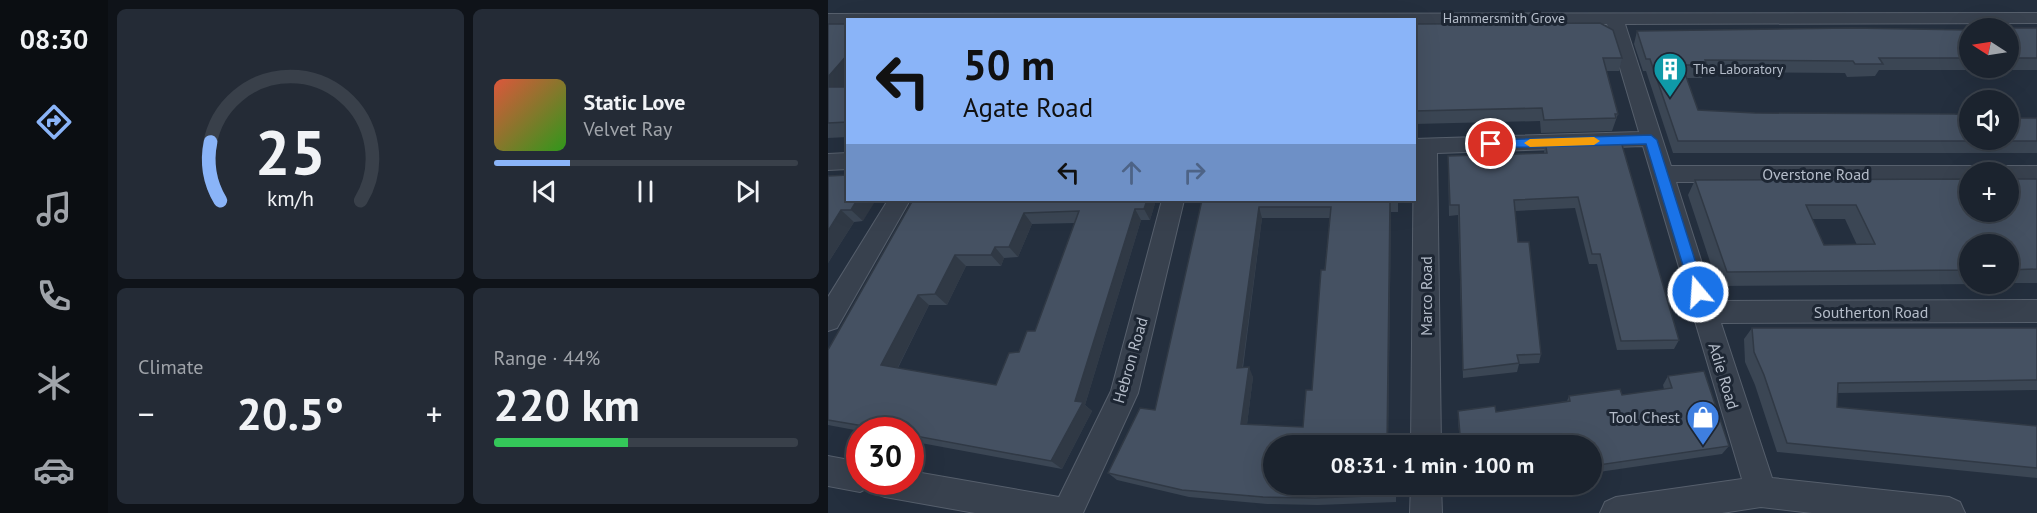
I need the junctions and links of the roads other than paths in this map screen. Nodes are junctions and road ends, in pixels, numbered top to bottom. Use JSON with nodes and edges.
{"nodes":[{"id":1,"x":928,"y":0,"type":"edge"},
{"id":2,"x":1359,"y":9,"type":"edge"},
{"id":3,"x":913,"y":18,"type":"edge"},
{"id":4,"x":1292,"y":18,"type":"edge"},
{"id":5,"x":1614,"y":18,"type":"junction"},
{"id":6,"x":2037,"y":18,"type":"edge"},
{"id":7,"x":828,"y":19,"type":"edge"},
{"id":8,"x":846,"y":19,"type":"edge"},
{"id":9,"x":1651,"y":140,"type":"junction"},
{"id":10,"x":1420,"y":146,"type":"edge"},
{"id":11,"x":846,"y":161,"type":"edge"},
{"id":12,"x":828,"y":162,"type":"edge"},
{"id":13,"x":1662,"y":174,"type":"junction"},
{"id":14,"x":1959,"y":174,"type":"edge"},
{"id":15,"x":2019,"y":174,"type":"edge"},
{"id":16,"x":2037,"y":174,"type":"edge"},
{"id":17,"x":898,"y":201,"type":"edge"},
{"id":18,"x":1173,"y":201,"type":"edge"},
{"id":19,"x":2037,"y":311,"type":"edge"},
{"id":20,"x":1704,"y":312,"type":"junction"},
{"id":21,"x":828,"y":320,"type":"edge"},
{"id":22,"x":1426,"y":435,"type":"edge"},
{"id":23,"x":828,"y":471,"type":"edge"},
{"id":24,"x":846,"y":474,"type":"edge"},
{"id":25,"x":924,"y":489,"type":"edge"},
{"id":26,"x":1761,"y":492,"type":"junction"},
{"id":27,"x":1426,"y":495,"type":"edge"},
{"id":28,"x":1692,"y":508,"type":"edge"},
{"id":29,"x":1065,"y":513,"type":"edge"},
{"id":30,"x":1426,"y":513,"type":"edge"},
{"id":31,"x":1616,"y":513,"type":"edge"},
{"id":32,"x":1949,"y":513,"type":"edge"}],
"edges":[{"from":1,"to":3,"type":"street"},
{"from":2,"to":4,"type":"street","name":"Hammersmith Grove"},
{"from":2,"to":5,"type":"street","name":"Hammersmith Grove"},
{"from":5,"to":6,"type":"street","name":"Hammersmith Grove"},
{"from":5,"to":9,"type":"street","name":"Adie Road"},
{"from":7,"to":8,"type":"street","name":"Hammersmith Grove"},
{"from":9,"to":10,"type":"street"},
{"from":9,"to":13,"type":"street","name":"Adie Road"},
{"from":10,"to":22,"type":"street","name":"Marco Road"},
{"from":11,"to":12,"type":"street"},
{"from":13,"to":14,"type":"street","name":"Overstone Road"},
{"from":13,"to":20,"type":"street","name":"Adie Road"},
{"from":15,"to":16,"type":"street"},
{"from":17,"to":21,"type":"street"},
{"from":18,"to":29,"type":"street","name":"Hebron Road"},
{"from":19,"to":20,"type":"street","name":"Southerton Road"},
{"from":20,"to":26,"type":"street","name":"Adie Road"},
{"from":23,"to":24,"type":"street"},
{"from":25,"to":29,"type":"street"},
{"from":26,"to":28,"type":"street"},
{"from":26,"to":32,"type":"street"},
{"from":27,"to":30,"type":"street"},
{"from":28,"to":31,"type":"street"}]}
